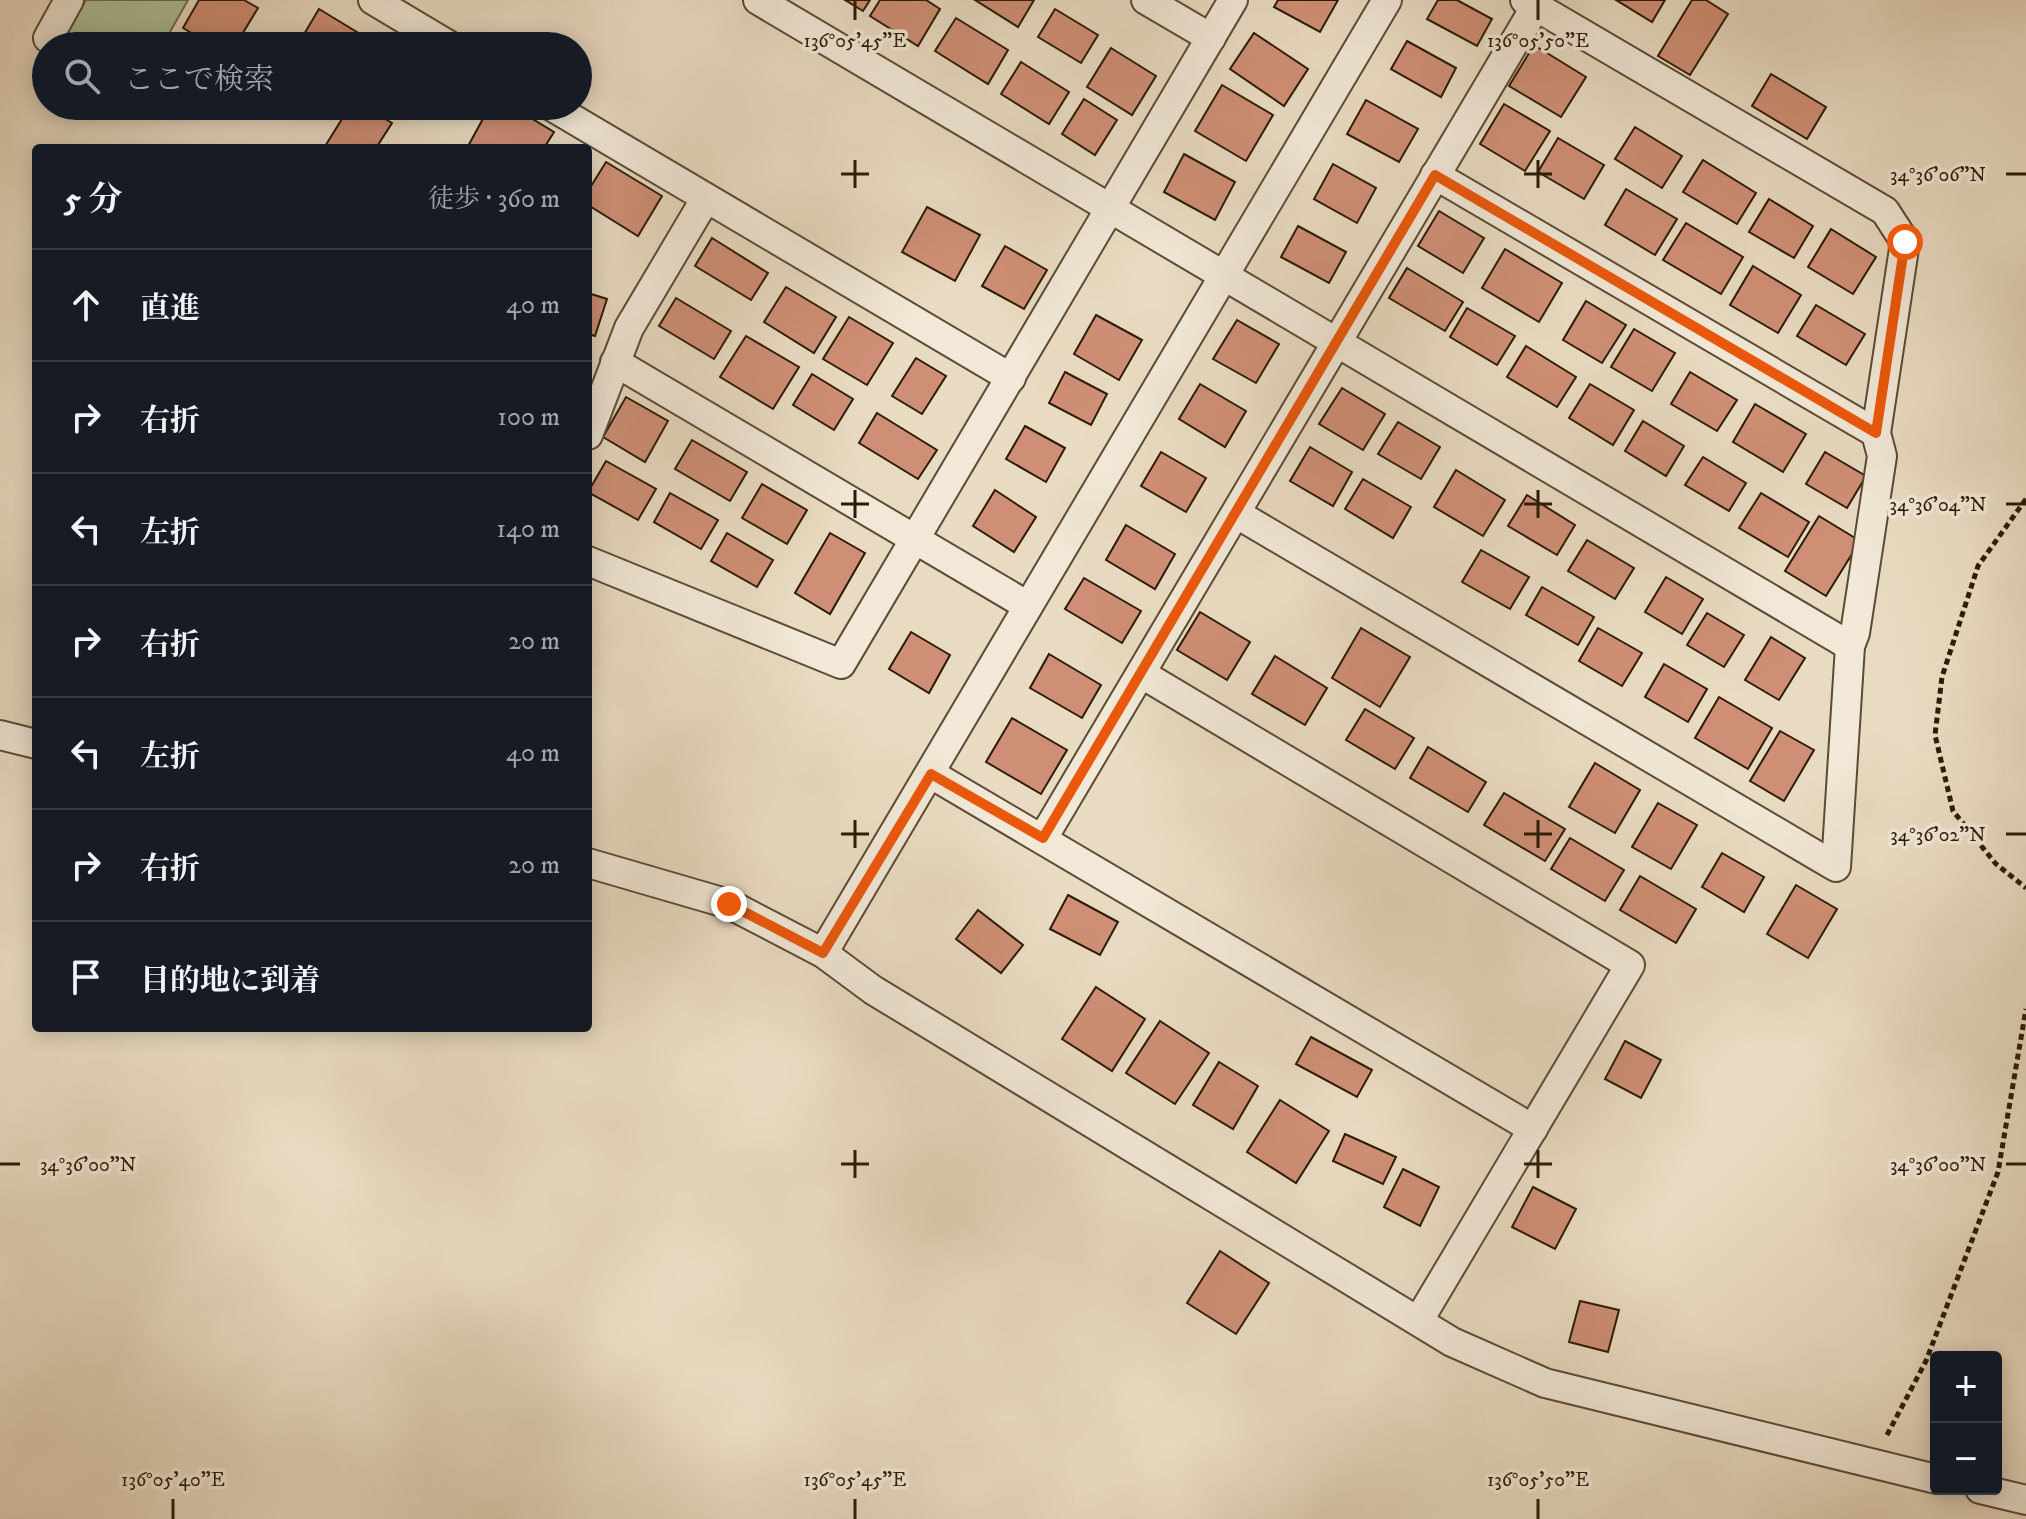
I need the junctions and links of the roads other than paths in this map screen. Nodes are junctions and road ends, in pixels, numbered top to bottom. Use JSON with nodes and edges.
{"nodes":[{"id":1,"x":69,"y":0,"type":"edge"},
{"id":2,"x":373,"y":0,"type":"edge"},
{"id":3,"x":758,"y":0,"type":"edge"},
{"id":4,"x":1146,"y":0,"type":"edge"},
{"id":5,"x":1233,"y":0,"type":"edge"},
{"id":6,"x":1387,"y":0,"type":"edge"},
{"id":7,"x":1531,"y":3,"type":"edge"},
{"id":8,"x":51,"y":32,"type":"edge"},
{"id":9,"x":427,"y":32,"type":"edge"},
{"id":10,"x":1211,"y":38,"type":"junction"},
{"id":11,"x":575,"y":120,"type":"edge"},
{"id":12,"x":1435,"y":175,"type":"junction"},
{"id":13,"x":706,"y":198,"type":"junction"},
{"id":14,"x":1111,"y":208,"type":"junction"},
{"id":15,"x":1223,"y":276,"type":"junction"},
{"id":16,"x":1335,"y":343,"type":"junction"},
{"id":17,"x":615,"y":362,"type":"junction"},
{"id":18,"x":1011,"y":378,"type":"junction"},
{"id":19,"x":592,"y":424,"type":"edge"},
{"id":20,"x":1876,"y":433,"type":"junction"},
{"id":21,"x":1237,"y":514,"type":"junction"},
{"id":22,"x":917,"y":539,"type":"junction"},
{"id":23,"x":592,"y":563,"type":"edge"},
{"id":24,"x":1028,"y":606,"type":"junction"},
{"id":25,"x":1850,"y":646,"type":"junction"},
{"id":26,"x":1142,"y":674,"type":"junction"},
{"id":27,"x":0,"y":735,"type":"edge"},
{"id":28,"x":32,"y":743,"type":"edge"},
{"id":29,"x":931,"y":774,"type":"junction"},
{"id":30,"x":1043,"y":838,"type":"junction"},
{"id":31,"x":592,"y":864,"type":"edge"},
{"id":32,"x":823,"y":953,"type":"junction"},
{"id":33,"x":1533,"y":1129,"type":"junction"},
{"id":34,"x":1419,"y":1320,"type":"junction"},
{"id":35,"x":1930,"y":1478,"type":"edge"},
{"id":36,"x":2002,"y":1494,"type":"edge"},
{"id":37,"x":2026,"y":1500,"type":"edge"}],
"edges":[{"from":1,"to":8,"type":"street"},
{"from":2,"to":9,"type":"street"},
{"from":3,"to":14,"type":"street"},
{"from":4,"to":10,"type":"street"},
{"from":5,"to":10,"type":"street"},
{"from":6,"to":15,"type":"street"},
{"from":7,"to":12,"type":"street"},
{"from":7,"to":20,"type":"street"},
{"from":10,"to":14,"type":"street"},
{"from":11,"to":13,"type":"street"},
{"from":12,"to":16,"type":"street"},
{"from":12,"to":20,"type":"street"},
{"from":13,"to":17,"type":"street"},
{"from":13,"to":18,"type":"street"},
{"from":14,"to":15,"type":"street"},
{"from":14,"to":18,"type":"street"},
{"from":15,"to":16,"type":"street"},
{"from":15,"to":24,"type":"street"},
{"from":16,"to":21,"type":"street"},
{"from":16,"to":25,"type":"street"},
{"from":17,"to":19,"type":"street"},
{"from":17,"to":22,"type":"street"},
{"from":18,"to":22,"type":"street"},
{"from":20,"to":25,"type":"street"},
{"from":21,"to":25,"type":"street"},
{"from":21,"to":26,"type":"street"},
{"from":22,"to":23,"type":"street"},
{"from":22,"to":24,"type":"street"},
{"from":24,"to":29,"type":"street"},
{"from":26,"to":30,"type":"street"},
{"from":26,"to":33,"type":"street"},
{"from":27,"to":28,"type":"street"},
{"from":29,"to":30,"type":"street"},
{"from":29,"to":32,"type":"street"},
{"from":30,"to":33,"type":"street"},
{"from":31,"to":32,"type":"street"},
{"from":32,"to":34,"type":"street"},
{"from":33,"to":34,"type":"street"},
{"from":34,"to":35,"type":"street"},
{"from":36,"to":37,"type":"street"}]}
